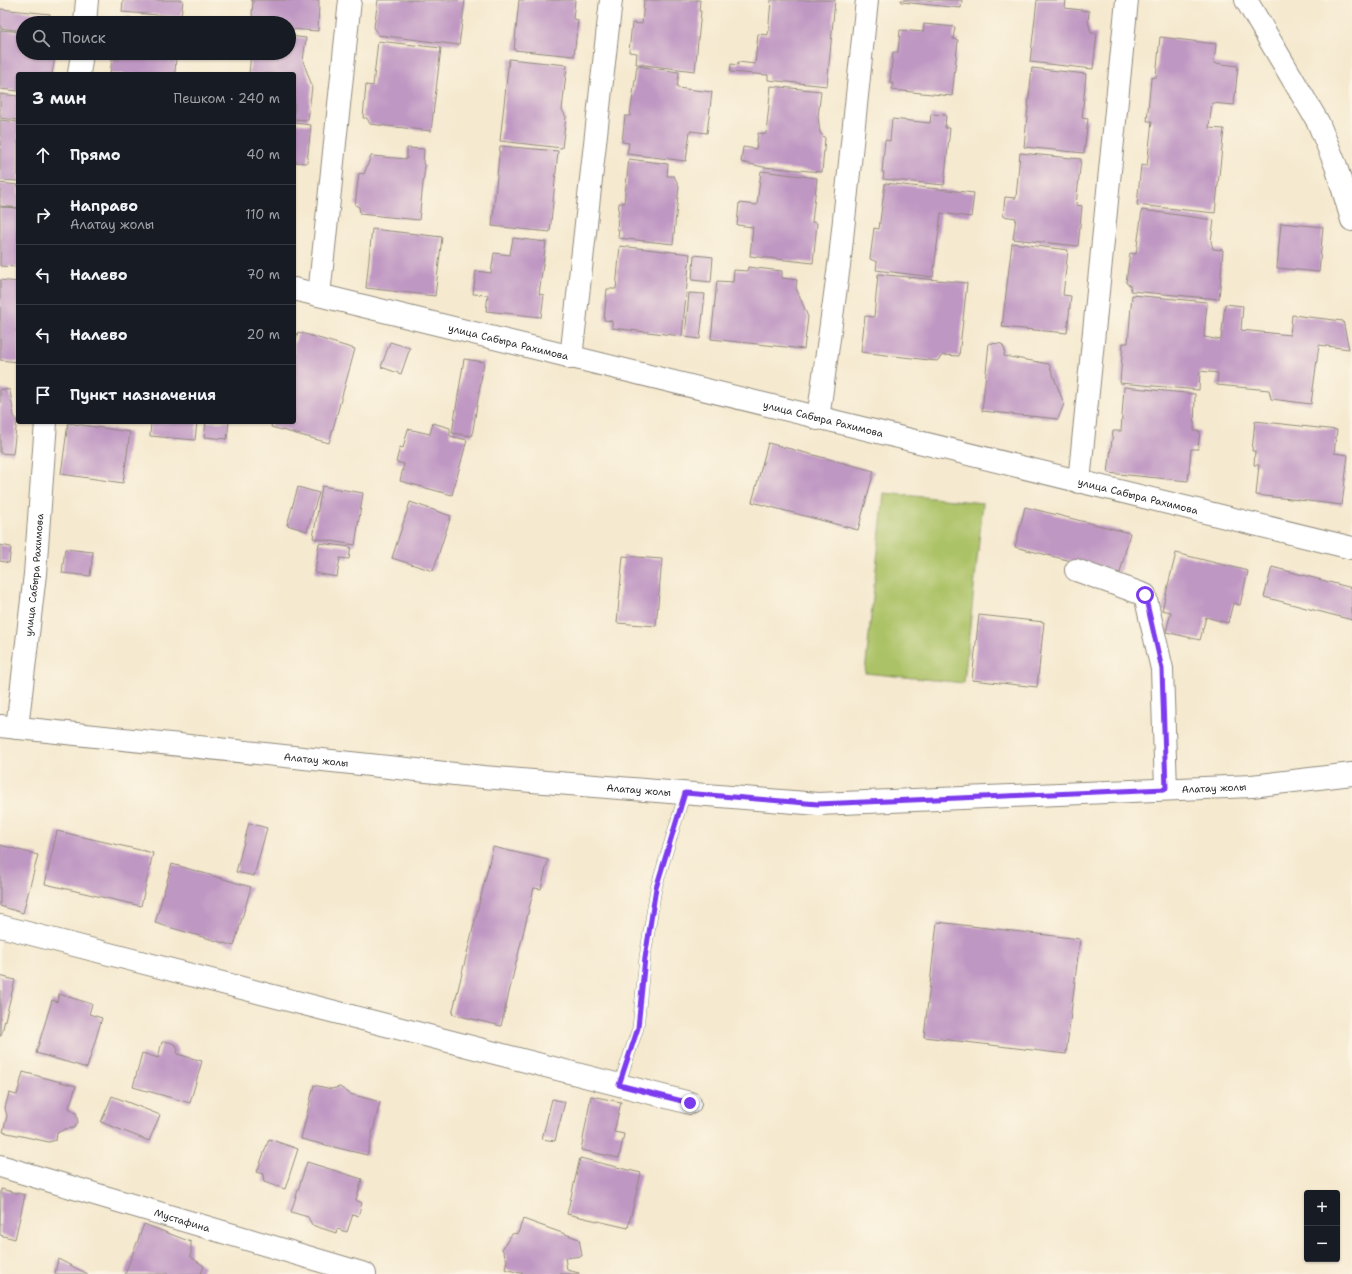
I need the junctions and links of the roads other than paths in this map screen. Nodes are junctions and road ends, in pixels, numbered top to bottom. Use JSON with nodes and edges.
{"nodes":[{"id":1,"x":87,"y":0,"type":"edge"},
{"id":2,"x":350,"y":0,"type":"edge"},
{"id":3,"x":611,"y":0,"type":"edge"},
{"id":4,"x":867,"y":0,"type":"edge"},
{"id":5,"x":1127,"y":0,"type":"edge"},
{"id":6,"x":1246,"y":0,"type":"edge"},
{"id":7,"x":86,"y":16,"type":"edge"},
{"id":8,"x":81,"y":60,"type":"edge"},
{"id":9,"x":79,"y":72,"type":"edge"},
{"id":10,"x":1352,"y":220,"type":"edge"},
{"id":11,"x":296,"y":290,"type":"edge"},
{"id":12,"x":319,"y":296,"type":"junction"},
{"id":13,"x":571,"y":358,"type":"junction"},
{"id":14,"x":818,"y":418,"type":"junction"},
{"id":15,"x":46,"y":424,"type":"edge"},
{"id":16,"x":1079,"y":482,"type":"junction"},
{"id":17,"x":1352,"y":548,"type":"edge"},
{"id":18,"x":1076,"y":570,"type":"dead end"},
{"id":19,"x":9,"y":727,"type":"edge"},
{"id":20,"x":1352,"y":774,"type":"edge"},
{"id":21,"x":1166,"y":789,"type":"junction"},
{"id":22,"x":685,"y":793,"type":"junction"},
{"id":23,"x":0,"y":926,"type":"edge"},
{"id":24,"x":619,"y":1085,"type":"junction"},
{"id":25,"x":690,"y":1103,"type":"dead end"},
{"id":26,"x":0,"y":1166,"type":"edge"},
{"id":27,"x":365,"y":1274,"type":"edge"}],
"edges":[{"from":1,"to":7,"type":"street"},
{"from":2,"to":12,"type":"street"},
{"from":3,"to":13,"type":"street"},
{"from":4,"to":14,"type":"street"},
{"from":5,"to":16,"type":"street"},
{"from":6,"to":10,"type":"street"},
{"from":8,"to":9,"type":"street"},
{"from":11,"to":12,"type":"street","name":"улица Сабыра Рахимова"},
{"from":12,"to":13,"type":"street","name":"улица Сабыра Рахимова"},
{"from":13,"to":14,"type":"street","name":"улица Сабыра Рахимова"},
{"from":14,"to":16,"type":"street","name":"улица Сабыра Рахимова"},
{"from":15,"to":19,"type":"street","name":"улица Сабыра Рахимова"},
{"from":16,"to":17,"type":"street","name":"улица Сабыра Рахимова"},
{"from":18,"to":21,"type":"street"},
{"from":19,"to":22,"type":"street","name":"Алатау жолы"},
{"from":20,"to":21,"type":"street","name":"Алатау жолы"},
{"from":21,"to":22,"type":"street","name":"Алатау жолы"},
{"from":22,"to":24,"type":"lane"},
{"from":23,"to":24,"type":"street"},
{"from":24,"to":25,"type":"street"},
{"from":26,"to":27,"type":"street","name":"Мустафина"}]}
